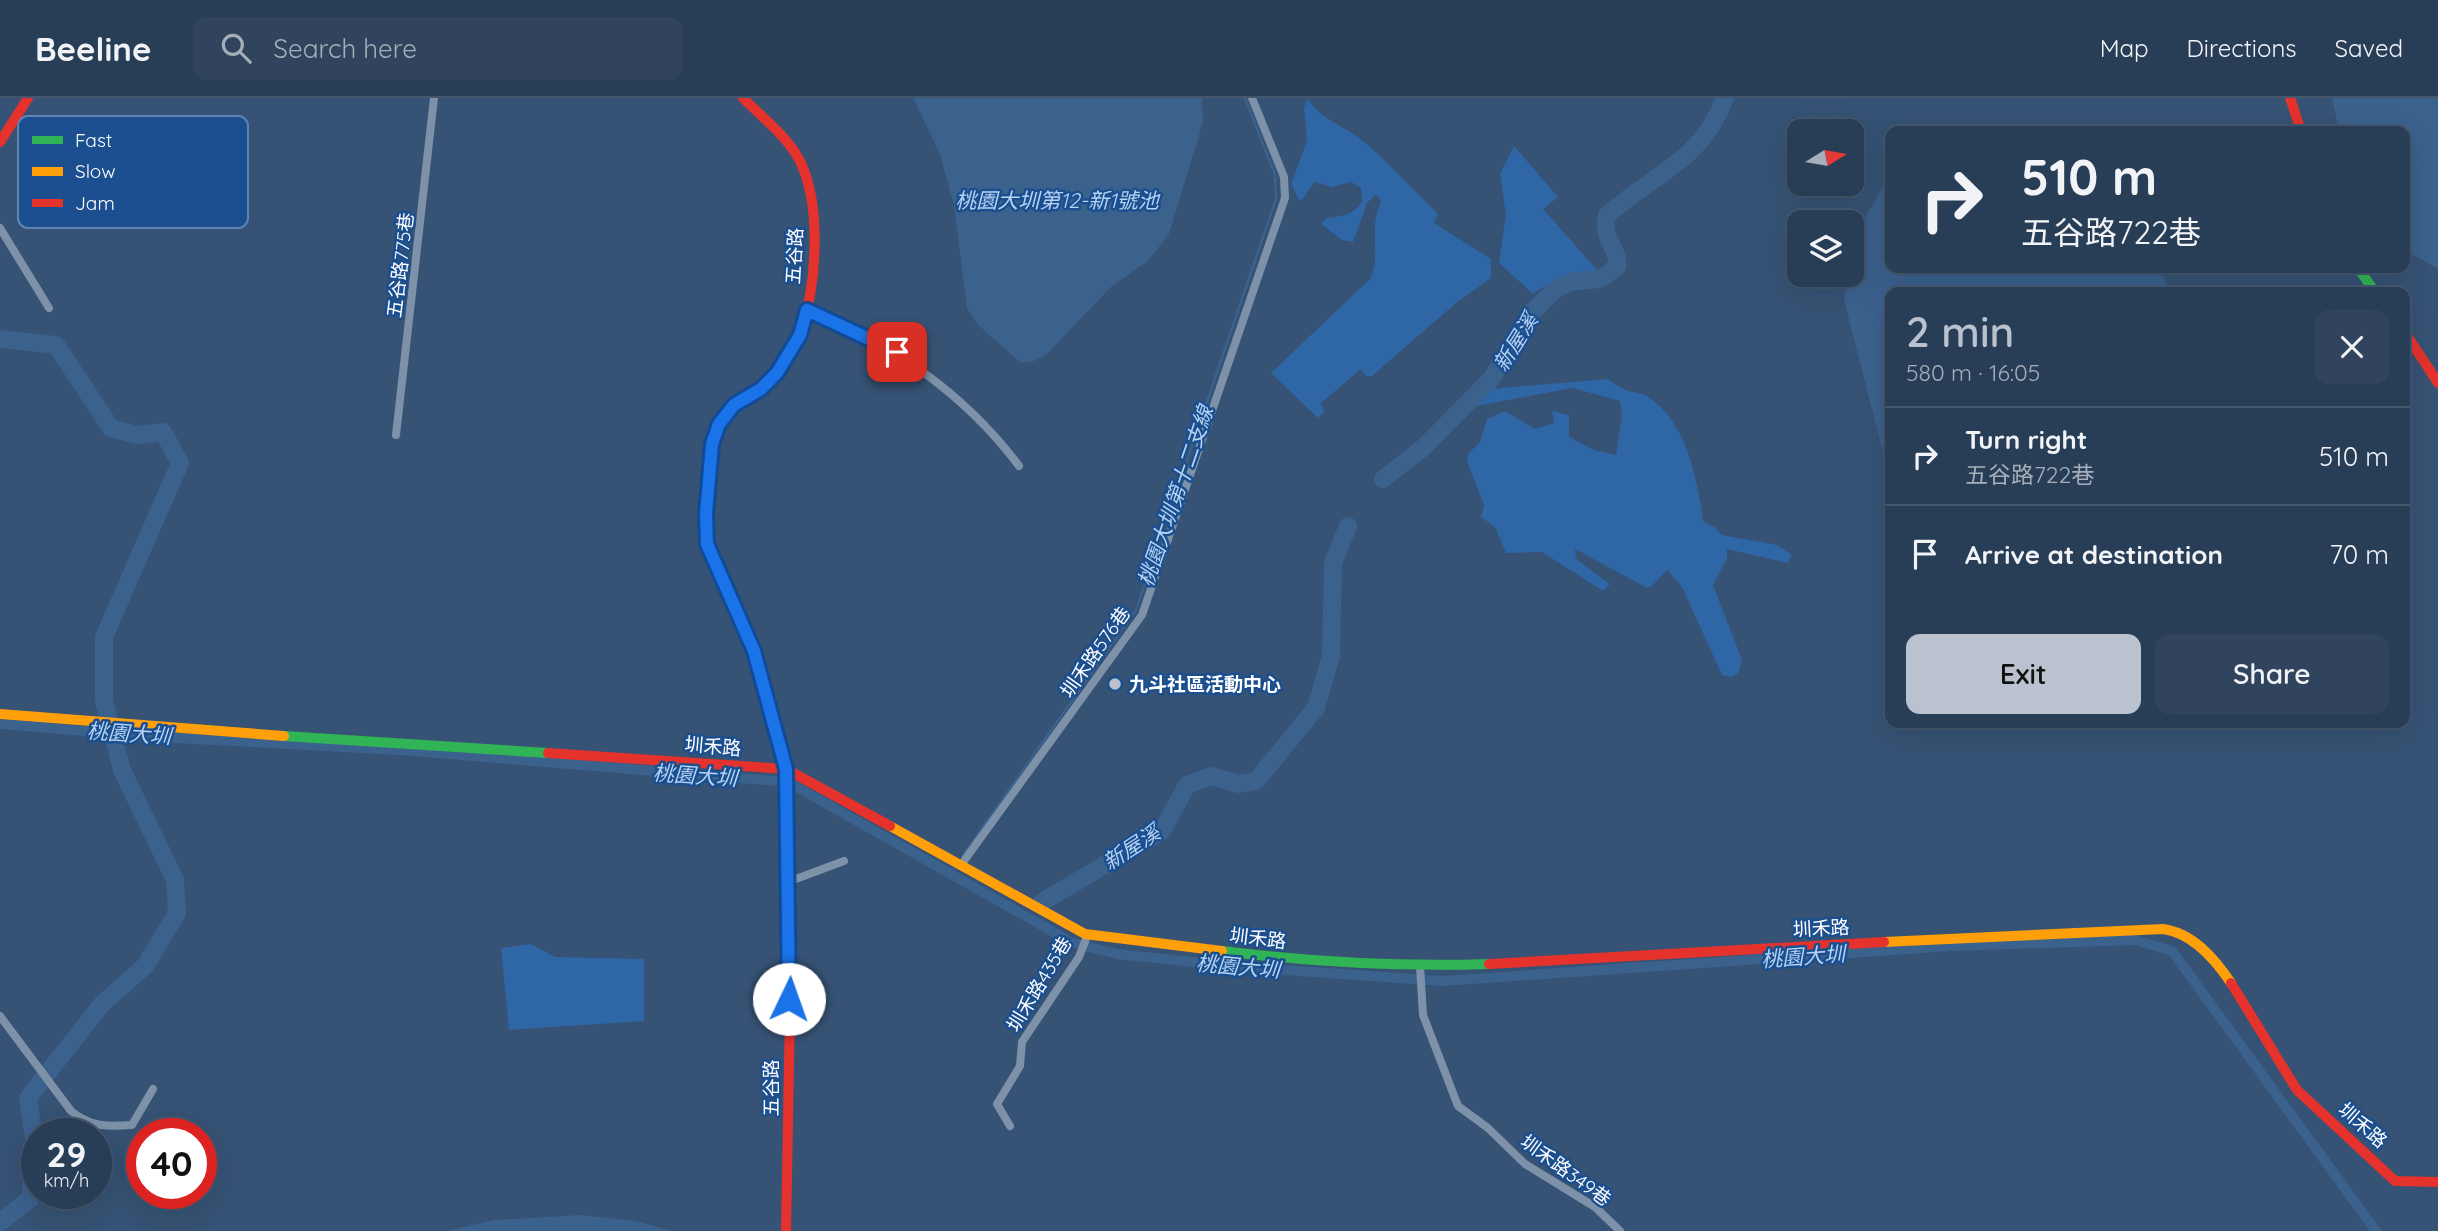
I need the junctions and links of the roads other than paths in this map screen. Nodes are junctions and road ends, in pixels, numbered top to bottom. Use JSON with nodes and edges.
{"nodes":[{"id":1,"x":28,"y":98,"type":"edge"},
{"id":2,"x":434,"y":98,"type":"edge"},
{"id":3,"x":743,"y":98,"type":"edge"},
{"id":4,"x":1252,"y":98,"type":"edge"},
{"id":5,"x":2290,"y":98,"type":"edge"},
{"id":6,"x":2299,"y":126,"type":"edge"},
{"id":7,"x":0,"y":142,"type":"edge"},
{"id":8,"x":0,"y":228,"type":"edge"},
{"id":9,"x":50,"y":308,"type":"dead end"},
{"id":10,"x":807,"y":310,"type":"junction"},
{"id":11,"x":2410,"y":340,"type":"edge"},
{"id":12,"x":2438,"y":383,"type":"edge"},
{"id":13,"x":396,"y":435,"type":"dead end"},
{"id":14,"x":1019,"y":466,"type":"dead end"},
{"id":15,"x":0,"y":714,"type":"edge"},
{"id":16,"x":785,"y":775,"type":"junction"},
{"id":17,"x":844,"y":861,"type":"dead end"},
{"id":18,"x":961,"y":865,"type":"junction"},
{"id":19,"x":785,"y":883,"type":"junction"},
{"id":20,"x":1085,"y":936,"type":"junction"},
{"id":21,"x":1420,"y":969,"type":"junction"},
{"id":22,"x":0,"y":1016,"type":"edge"},
{"id":23,"x":153,"y":1089,"type":"dead end"},
{"id":24,"x":1010,"y":1126,"type":"dead end"},
{"id":25,"x":2438,"y":1182,"type":"edge"},
{"id":26,"x":786,"y":1231,"type":"edge"},
{"id":27,"x":1619,"y":1231,"type":"edge"}],
"edges":[{"from":1,"to":7,"type":"street"},
{"from":2,"to":13,"type":"street","name":"五谷路775巷"},
{"from":3,"to":10,"type":"street","name":"五谷路"},
{"from":4,"to":18,"type":"street","name":"圳禾路576巷"},
{"from":5,"to":6,"type":"street"},
{"from":8,"to":9,"type":"street"},
{"from":10,"to":14,"type":"street"},
{"from":10,"to":16,"type":"street","name":"五谷路"},
{"from":11,"to":12,"type":"street"},
{"from":15,"to":16,"type":"street","name":"圳禾路"},
{"from":16,"to":18,"type":"street","name":"圳禾路"},
{"from":16,"to":19,"type":"street","name":"五谷路"},
{"from":17,"to":19,"type":"street"},
{"from":18,"to":20,"type":"street","name":"圳禾路"},
{"from":19,"to":26,"type":"street","name":"五谷路"},
{"from":20,"to":21,"type":"street","name":"圳禾路"},
{"from":20,"to":24,"type":"street","name":"圳禾路435巷"},
{"from":21,"to":25,"type":"street","name":"圳禾路"},
{"from":21,"to":27,"type":"street","name":"圳禾路349巷"},
{"from":22,"to":23,"type":"street"}]}
